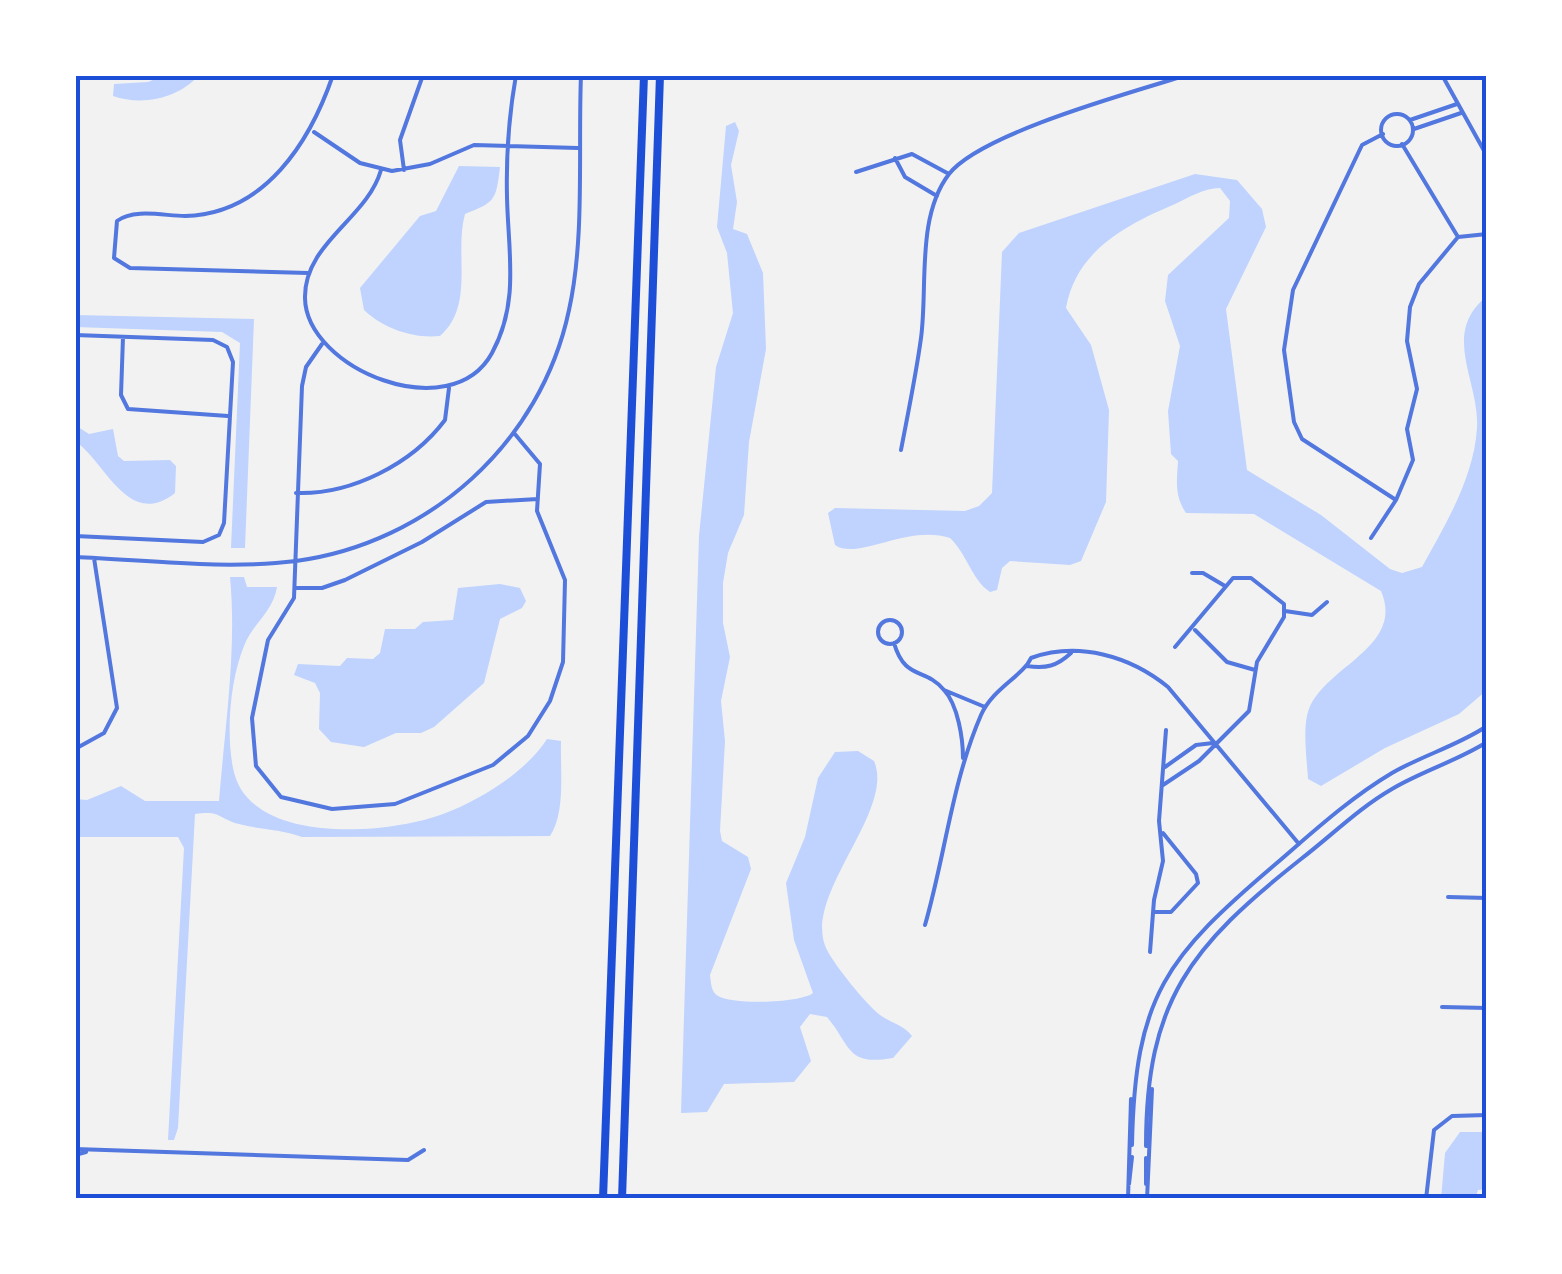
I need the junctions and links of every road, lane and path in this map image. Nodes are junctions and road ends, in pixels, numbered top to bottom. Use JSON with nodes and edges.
{"nodes":[{"id":1,"x":333,"y":75,"type":"edge"},
{"id":2,"x":423,"y":75,"type":"edge"},
{"id":3,"x":516,"y":75,"type":"edge"},
{"id":4,"x":581,"y":75,"type":"edge"},
{"id":5,"x":644,"y":75,"type":"edge"},
{"id":6,"x":660,"y":75,"type":"edge"},
{"id":7,"x":1186,"y":75,"type":"edge"},
{"id":8,"x":1442,"y":75,"type":"edge"},
{"id":9,"x":1457,"y":104,"type":"junction"},
{"id":10,"x":1461,"y":113,"type":"junction"},
{"id":11,"x":1410,"y":120,"type":"junction"},
{"id":12,"x":1413,"y":129,"type":"junction"},
{"id":13,"x":312,"y":131,"type":"junction"},
{"id":14,"x":1383,"y":134,"type":"junction"},
{"id":15,"x":1402,"y":144,"type":"junction"},
{"id":16,"x":508,"y":146,"type":"junction"},
{"id":17,"x":578,"y":148,"type":"junction"},
{"id":18,"x":1487,"y":156,"type":"edge"},
{"id":19,"x":895,"y":158,"type":"junction"},
{"id":20,"x":381,"y":170,"type":"junction"},
{"id":21,"x":404,"y":170,"type":"junction"},
{"id":22,"x":856,"y":172,"type":"dead end"},
{"id":23,"x":949,"y":174,"type":"junction"},
{"id":24,"x":936,"y":196,"type":"junction"},
{"id":25,"x":1487,"y":234,"type":"edge"},
{"id":26,"x":1458,"y":237,"type":"junction"},
{"id":27,"x":308,"y":274,"type":"junction"},
{"id":28,"x":75,"y":335,"type":"edge"},
{"id":29,"x":123,"y":337,"type":"junction"},
{"id":30,"x":322,"y":344,"type":"junction"},
{"id":31,"x":449,"y":388,"type":"junction"},
{"id":32,"x":230,"y":416,"type":"junction"},
{"id":33,"x":514,"y":433,"type":"junction"},
{"id":34,"x":901,"y":450,"type":"dead end"},
{"id":35,"x":296,"y":493,"type":"junction"},
{"id":36,"x":538,"y":499,"type":"junction"},
{"id":37,"x":1396,"y":500,"type":"junction"},
{"id":38,"x":75,"y":536,"type":"edge"},
{"id":39,"x":1371,"y":538,"type":"dead end"},
{"id":40,"x":75,"y":557,"type":"edge"},
{"id":41,"x":94,"y":558,"type":"junction"},
{"id":42,"x":292,"y":561,"type":"junction"},
{"id":43,"x":1192,"y":573,"type":"dead end"},
{"id":44,"x":1225,"y":586,"type":"junction"},
{"id":45,"x":295,"y":588,"type":"junction"},
{"id":46,"x":1327,"y":602,"type":"dead end"},
{"id":47,"x":1285,"y":611,"type":"junction"},
{"id":48,"x":1193,"y":628,"type":"junction"},
{"id":49,"x":894,"y":644,"type":"junction"},
{"id":50,"x":1175,"y":647,"type":"dead end"},
{"id":51,"x":1072,"y":653,"type":"junction"},
{"id":52,"x":1027,"y":666,"type":"junction"},
{"id":53,"x":1255,"y":670,"type":"junction"},
{"id":54,"x":944,"y":690,"type":"junction"},
{"id":55,"x":985,"y":707,"type":"junction"},
{"id":56,"x":1487,"y":726,"type":"edge"},
{"id":57,"x":1166,"y":730,"type":"dead end"},
{"id":58,"x":1213,"y":742,"type":"junction"},
{"id":59,"x":1487,"y":742,"type":"edge"},
{"id":60,"x":75,"y":749,"type":"edge"},
{"id":61,"x":963,"y":763,"type":"junction"},
{"id":62,"x":1164,"y":767,"type":"junction"},
{"id":63,"x":1164,"y":786,"type":"junction"},
{"id":64,"x":1160,"y":831,"type":"junction"},
{"id":65,"x":1299,"y":844,"type":"junction"},
{"id":66,"x":1448,"y":897,"type":"dead end"},
{"id":67,"x":1487,"y":898,"type":"edge"},
{"id":68,"x":1152,"y":912,"type":"junction"},
{"id":69,"x":926,"y":926,"type":"dead end"},
{"id":70,"x":1150,"y":952,"type":"dead end"},
{"id":71,"x":1442,"y":1007,"type":"dead end"},
{"id":72,"x":1487,"y":1008,"type":"edge"},
{"id":73,"x":1151,"y":1078,"type":"junction"},
{"id":74,"x":1134,"y":1082,"type":"junction"},
{"id":75,"x":1487,"y":1115,"type":"edge"},
{"id":76,"x":1133,"y":1122,"type":"junction"},
{"id":77,"x":1146,"y":1122,"type":"junction"},
{"id":78,"x":1132,"y":1146,"type":"dead end"},
{"id":79,"x":1146,"y":1146,"type":"dead end"},
{"id":80,"x":424,"y":1150,"type":"dead end"},
{"id":81,"x":75,"y":1152,"type":"edge"},
{"id":82,"x":1132,"y":1158,"type":"dead end"},
{"id":83,"x":1146,"y":1158,"type":"dead end"},
{"id":84,"x":603,"y":1199,"type":"edge"},
{"id":85,"x":622,"y":1199,"type":"edge"},
{"id":86,"x":1128,"y":1199,"type":"edge"},
{"id":87,"x":1147,"y":1199,"type":"edge"},
{"id":88,"x":1426,"y":1199,"type":"edge"}],
"edges":[{"from":1,"to":13,"type":"street"},
{"from":2,"to":21,"type":"street"},
{"from":3,"to":16,"type":"street"},
{"from":4,"to":17,"type":"street"},
{"from":5,"to":84,"type":"highway"},
{"from":6,"to":85,"type":"highway"},
{"from":7,"to":23,"type":"street"},
{"from":8,"to":9,"type":"street"},
{"from":9,"to":10,"type":"street"},
{"from":9,"to":11,"type":"street"},
{"from":10,"to":12,"type":"street"},
{"from":10,"to":18,"type":"street"},
{"from":11,"to":12,"type":"street"},
{"from":11,"to":14,"type":"street"},
{"from":12,"to":15,"type":"street"},
{"from":13,"to":20,"type":"street"},
{"from":13,"to":27,"type":"street"},
{"from":14,"to":15,"type":"street"},
{"from":14,"to":37,"type":"street"},
{"from":15,"to":26,"type":"street"},
{"from":16,"to":17,"type":"street"},
{"from":16,"to":21,"type":"street"},
{"from":16,"to":31,"type":"street"},
{"from":17,"to":33,"type":"street"},
{"from":19,"to":22,"type":"street"},
{"from":19,"to":23,"type":"street"},
{"from":19,"to":24,"type":"street"},
{"from":20,"to":21,"type":"street"},
{"from":20,"to":27,"type":"street"},
{"from":23,"to":24,"type":"street"},
{"from":24,"to":34,"type":"street"},
{"from":25,"to":26,"type":"street"},
{"from":26,"to":37,"type":"street"},
{"from":27,"to":30,"type":"street"},
{"from":28,"to":29,"type":"street"},
{"from":29,"to":32,"type":"street"},
{"from":29,"to":32,"type":"street"},
{"from":30,"to":31,"type":"street"},
{"from":30,"to":35,"type":"street"},
{"from":31,"to":35,"type":"street"},
{"from":32,"to":38,"type":"street"},
{"from":33,"to":36,"type":"street"},
{"from":33,"to":42,"type":"street"},
{"from":35,"to":42,"type":"street"},
{"from":36,"to":45,"type":"street"},
{"from":36,"to":45,"type":"street"},
{"from":37,"to":39,"type":"street"},
{"from":40,"to":41,"type":"street"},
{"from":41,"to":42,"type":"street"},
{"from":41,"to":60,"type":"street"},
{"from":42,"to":45,"type":"street"},
{"from":43,"to":44,"type":"street"},
{"from":44,"to":47,"type":"street"},
{"from":44,"to":48,"type":"street"},
{"from":46,"to":47,"type":"street"},
{"from":47,"to":53,"type":"street"},
{"from":48,"to":50,"type":"street"},
{"from":48,"to":53,"type":"street"},
{"from":49,"to":49,"type":"street"},
{"from":49,"to":54,"type":"street"},
{"from":51,"to":52,"type":"street"},
{"from":51,"to":52,"type":"street"},
{"from":51,"to":58,"type":"street"},
{"from":52,"to":55,"type":"street"},
{"from":53,"to":58,"type":"street"},
{"from":54,"to":55,"type":"street"},
{"from":54,"to":61,"type":"street"},
{"from":55,"to":61,"type":"street"},
{"from":56,"to":65,"type":"street"},
{"from":57,"to":62,"type":"street"},
{"from":58,"to":62,"type":"street"},
{"from":58,"to":63,"type":"street"},
{"from":58,"to":65,"type":"street"},
{"from":59,"to":73,"type":"street"},
{"from":61,"to":69,"type":"street"},
{"from":62,"to":63,"type":"street"},
{"from":63,"to":64,"type":"street"},
{"from":64,"to":68,"type":"street"},
{"from":64,"to":68,"type":"street"},
{"from":65,"to":74,"type":"street"},
{"from":66,"to":67,"type":"street"},
{"from":68,"to":70,"type":"street"},
{"from":71,"to":72,"type":"street"},
{"from":73,"to":77,"type":"street"},
{"from":73,"to":87,"type":"street"},
{"from":74,"to":76,"type":"street"},
{"from":74,"to":86,"type":"street"},
{"from":75,"to":88,"type":"street"},
{"from":76,"to":77,"type":"street"},
{"from":76,"to":78,"type":"street"},
{"from":77,"to":79,"type":"street"},
{"from":80,"to":81,"type":"street"},
{"from":82,"to":86,"type":"street"},
{"from":83,"to":87,"type":"street"}]}
